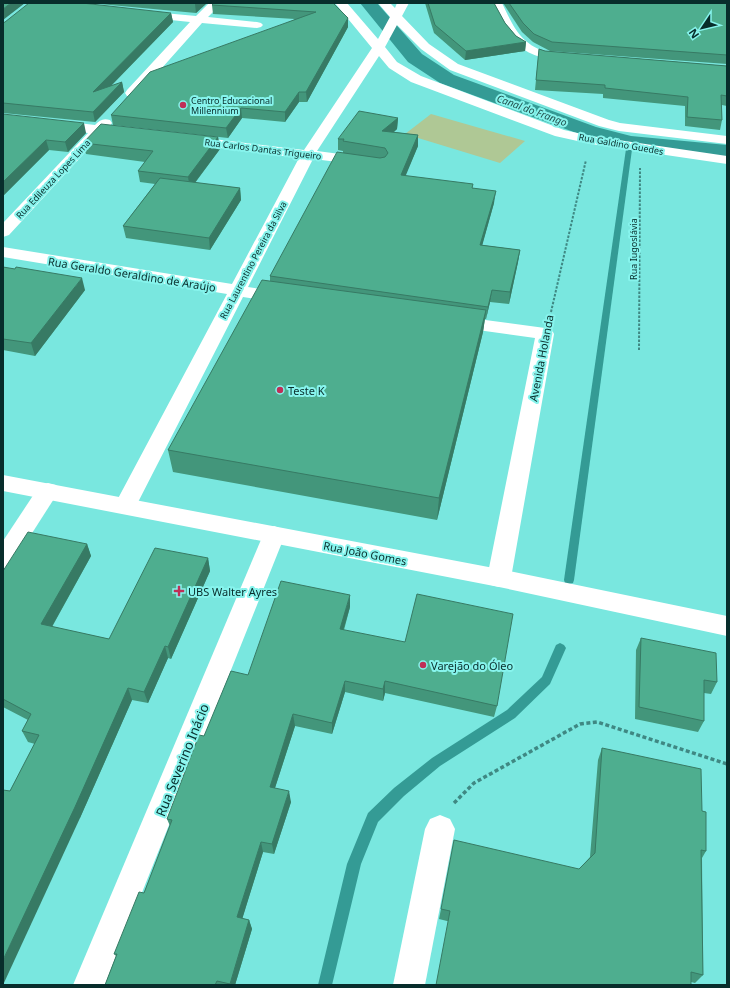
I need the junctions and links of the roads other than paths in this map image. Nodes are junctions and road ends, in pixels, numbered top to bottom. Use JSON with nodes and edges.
{"nodes":[{"id":1,"x":216,"y":3,"type":"edge"},
{"id":2,"x":341,"y":3,"type":"edge"},
{"id":3,"x":384,"y":3,"type":"edge"},
{"id":4,"x":403,"y":3,"type":"edge"},
{"id":5,"x":496,"y":3,"type":"edge"},
{"id":6,"x":130,"y":12,"type":"edge"},
{"id":7,"x":199,"y":19,"type":"junction"},
{"id":8,"x":394,"y":19,"type":"junction"},
{"id":9,"x":256,"y":25,"type":"dead end"},
{"id":10,"x":381,"y":43,"type":"junction"},
{"id":11,"x":580,"y":59,"type":"edge"},
{"id":12,"x":125,"y":101,"type":"edge"},
{"id":13,"x":115,"y":112,"type":"edge"},
{"id":14,"x":3,"y":118,"type":"edge"},
{"id":15,"x":99,"y":130,"type":"junction"},
{"id":16,"x":138,"y":134,"type":"edge"},
{"id":17,"x":177,"y":139,"type":"edge"},
{"id":18,"x":727,"y":140,"type":"edge"},
{"id":19,"x":309,"y":153,"type":"junction"},
{"id":20,"x":727,"y":160,"type":"edge"},
{"id":21,"x":373,"y":163,"type":"edge"},
{"id":22,"x":3,"y":232,"type":"edge"},
{"id":23,"x":3,"y":252,"type":"edge"},
{"id":24,"x":236,"y":291,"type":"junction"},
{"id":25,"x":298,"y":300,"type":"edge"},
{"id":26,"x":437,"y":319,"type":"edge"},
{"id":27,"x":3,"y":483,"type":"edge"},
{"id":28,"x":48,"y":491,"type":"junction"},
{"id":29,"x":125,"y":506,"type":"junction"},
{"id":30,"x":274,"y":535,"type":"junction"},
{"id":31,"x":3,"y":560,"type":"edge"},
{"id":32,"x":499,"y":578,"type":"junction"},
{"id":33,"x":727,"y":626,"type":"edge"},
{"id":34,"x":440,"y":829,"type":"road end"},
{"id":35,"x":89,"y":985,"type":"edge"},
{"id":36,"x":409,"y":985,"type":"edge"}],
"edges":[{"from":1,"to":7,"type":"street"},
{"from":2,"to":10,"type":"street","name":"Rua Galdino Guedes"},
{"from":3,"to":8,"type":"street","name":"Rua Galdino Guedes"},
{"from":4,"to":8,"type":"street","name":"Rua Laurentino Pereira da Silva"},
{"from":5,"to":11,"type":"street"},
{"from":6,"to":7,"type":"street"},
{"from":7,"to":9,"type":"street"},
{"from":7,"to":12,"type":"street"},
{"from":8,"to":10,"type":"street","name":"Rua Laurentino Pereira da Silva"},
{"from":8,"to":18,"type":"street","name":"Rua Galdino Guedes"},
{"from":10,"to":19,"type":"street","name":"Rua Laurentino Pereira da Silva"},
{"from":10,"to":20,"type":"street","name":"Rua Galdino Guedes"},
{"from":13,"to":15,"type":"street","name":"Rua Edileuza Lopes Lima"},
{"from":14,"to":15,"type":"street"},
{"from":15,"to":16,"type":"street"},
{"from":15,"to":22,"type":"street","name":"Rua Edileuza Lopes Lima"},
{"from":17,"to":19,"type":"street","name":"Rua Carlos Dantas Trigueiro"},
{"from":19,"to":21,"type":"street","name":"Rua Carlos Dantas Trigueiro"},
{"from":19,"to":24,"type":"street","name":"Rua Laurentino Pereira da Silva"},
{"from":23,"to":24,"type":"street","name":"Rua Geraldo Geraldino de Araújo"},
{"from":24,"to":25,"type":"street","name":"Rua Geraldo Geraldino de Araújo"},
{"from":24,"to":29,"type":"street","name":"Rua Laurentino Pereira da Silva"},
{"from":26,"to":32,"type":"street","name":"Avenida Holanda"},
{"from":27,"to":28,"type":"street","name":"Rua João Gomes"},
{"from":28,"to":29,"type":"street","name":"Rua João Gomes"},
{"from":28,"to":31,"type":"street"},
{"from":29,"to":30,"type":"street","name":"Rua João Gomes"},
{"from":30,"to":32,"type":"street","name":"Rua João Gomes"},
{"from":30,"to":35,"type":"street","name":"Rua Severino Inácio"},
{"from":32,"to":33,"type":"street","name":"Rua João Gomes"},
{"from":34,"to":36,"type":"street"}]}
